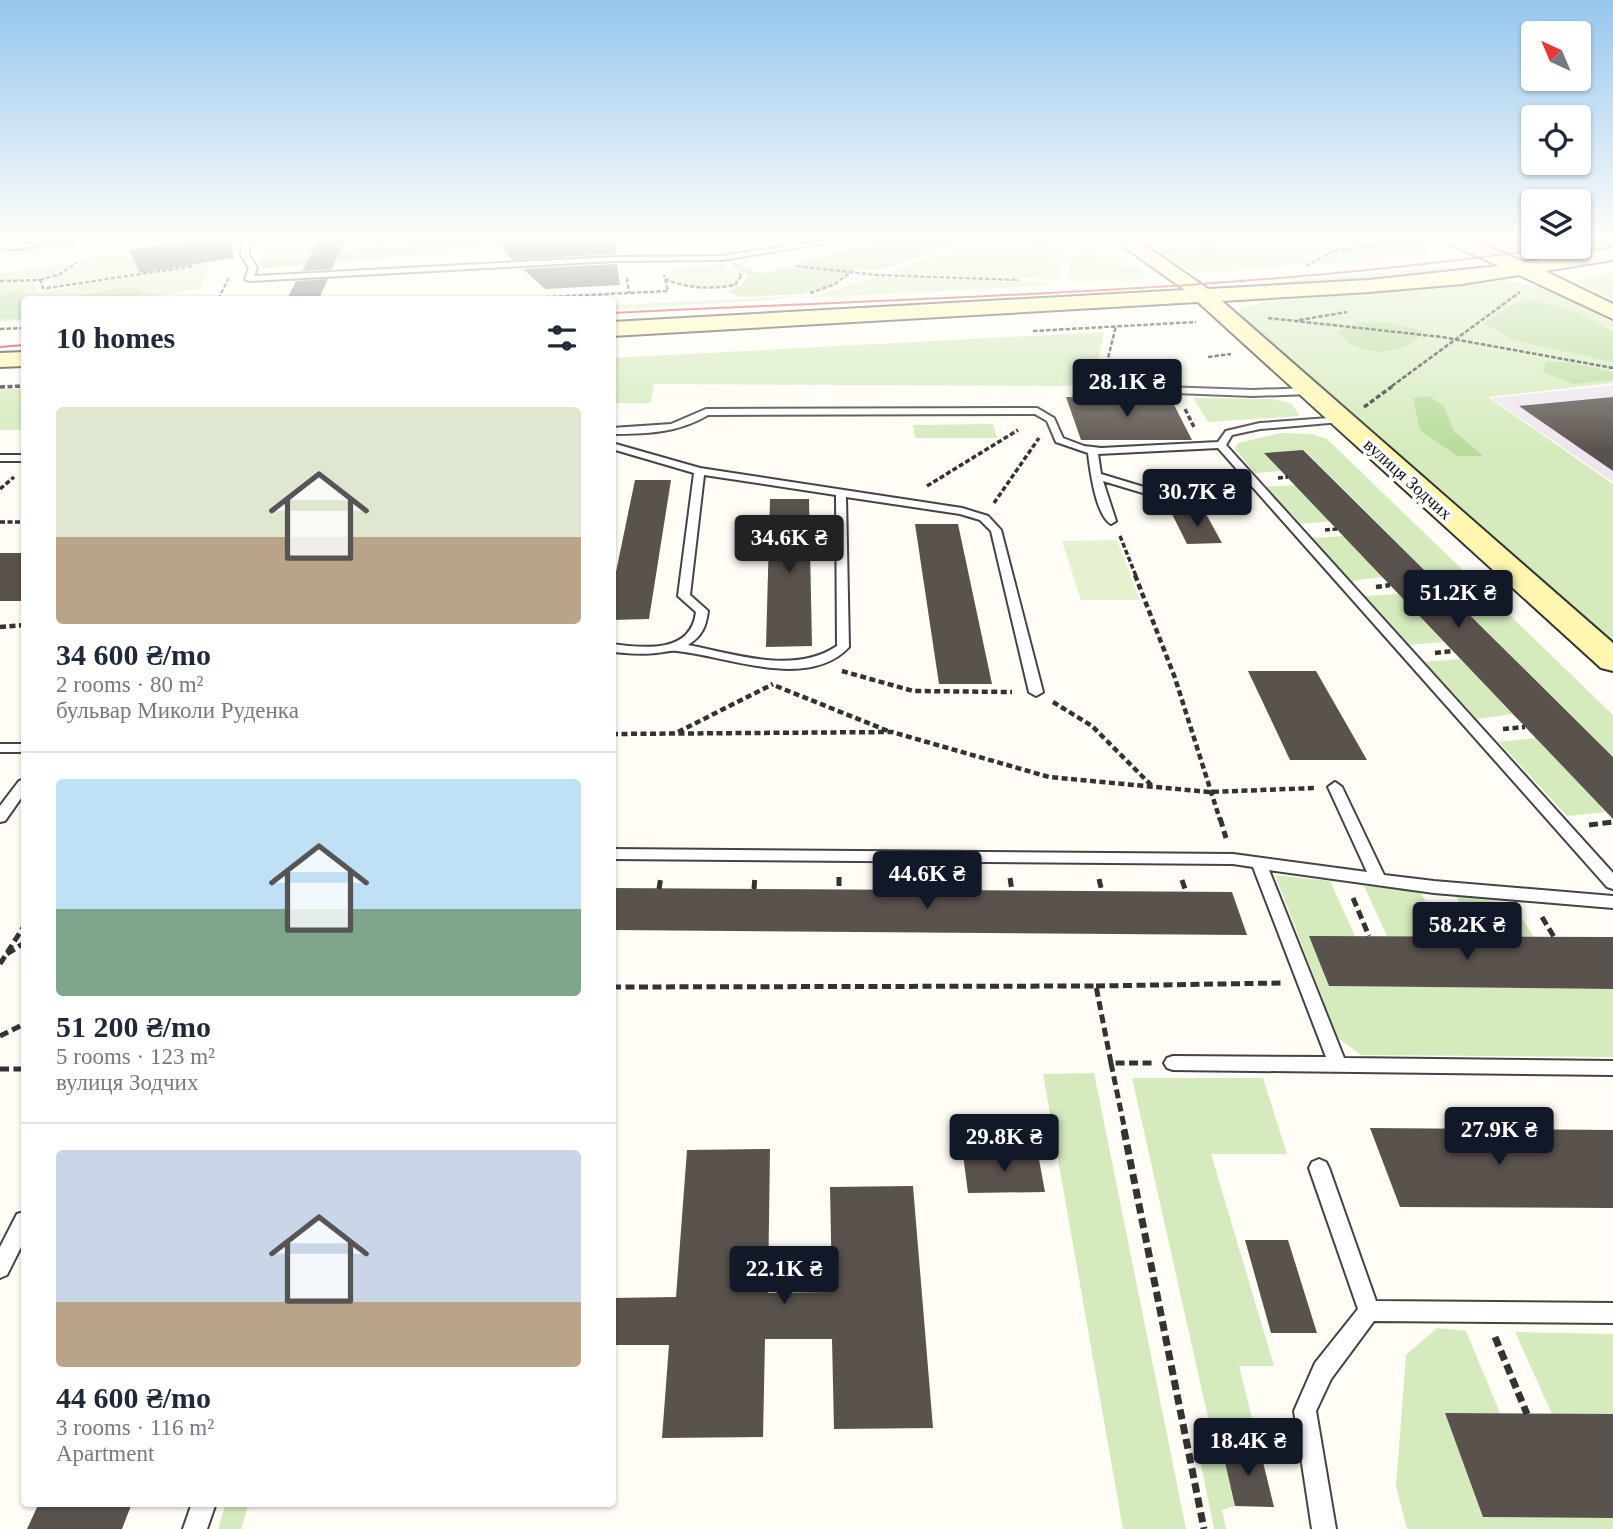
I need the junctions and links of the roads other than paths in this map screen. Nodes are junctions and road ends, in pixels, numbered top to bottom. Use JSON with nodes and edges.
{"nodes":[{"id":1,"x":982,"y":308,"type":"edge"},
{"id":2,"x":1218,"y":308,"type":"edge"},
{"id":3,"x":616,"y":329,"type":"edge"},
{"id":4,"x":21,"y":359,"type":"edge"},
{"id":5,"x":0,"y":360,"type":"edge"},
{"id":6,"x":1101,"y":388,"type":"road end"},
{"id":7,"x":1310,"y":390,"type":"junction"},
{"id":8,"x":1352,"y":413,"type":"junction"},
{"id":9,"x":616,"y":431,"type":"edge"},
{"id":10,"x":1222,"y":445,"type":"junction"},
{"id":11,"x":616,"y":447,"type":"edge"},
{"id":12,"x":1092,"y":450,"type":"junction"},
{"id":13,"x":0,"y":458,"type":"edge"},
{"id":14,"x":21,"y":458,"type":"edge"},
{"id":15,"x":699,"y":471,"type":"junction"},
{"id":16,"x":1097,"y":476,"type":"junction"},
{"id":17,"x":1183,"y":488,"type":"dead end"},
{"id":18,"x":841,"y":493,"type":"junction"},
{"id":19,"x":1111,"y":521,"type":"road end"},
{"id":20,"x":677,"y":647,"type":"junction"},
{"id":21,"x":616,"y":648,"type":"edge"},
{"id":22,"x":1613,"y":661,"type":"edge"},
{"id":23,"x":1036,"y":692,"type":"road end"},
{"id":24,"x":0,"y":748,"type":"edge"},
{"id":25,"x":21,"y":748,"type":"edge"},
{"id":26,"x":1335,"y":787,"type":"road end"},
{"id":27,"x":21,"y":788,"type":"edge"},
{"id":28,"x":0,"y":817,"type":"edge"},
{"id":29,"x":616,"y":854,"type":"edge"},
{"id":30,"x":1259,"y":863,"type":"junction"},
{"id":31,"x":1378,"y":879,"type":"junction"},
{"id":32,"x":1613,"y":883,"type":"edge"},
{"id":33,"x":1613,"y":902,"type":"edge"},
{"id":34,"x":1173,"y":1063,"type":"road end"},
{"id":35,"x":1338,"y":1063,"type":"junction"},
{"id":36,"x":1613,"y":1068,"type":"edge"},
{"id":37,"x":1320,"y":1168,"type":"dead end"},
{"id":38,"x":21,"y":1226,"type":"edge"},
{"id":39,"x":0,"y":1268,"type":"edge"},
{"id":40,"x":1369,"y":1311,"type":"junction"},
{"id":41,"x":1613,"y":1313,"type":"edge"},
{"id":42,"x":203,"y":1507,"type":"edge"},
{"id":43,"x":195,"y":1529,"type":"edge"},
{"id":44,"x":1324,"y":1529,"type":"edge"}],
"edges":[{"from":1,"to":3,"type":"street"},
{"from":2,"to":7,"type":"street","name":"вулиця Зодчих"},
{"from":4,"to":5,"type":"street"},
{"from":6,"to":7,"type":"lane"},
{"from":7,"to":8,"type":"street","name":"вулиця Зодчих"},
{"from":8,"to":10,"type":"lane"},
{"from":8,"to":22,"type":"street","name":"вулиця Зодчих"},
{"from":9,"to":12,"type":"lane"},
{"from":10,"to":12,"type":"lane"},
{"from":10,"to":32,"type":"lane"},
{"from":11,"to":15,"type":"lane"},
{"from":12,"to":16,"type":"lane"},
{"from":13,"to":14,"type":"lane"},
{"from":15,"to":18,"type":"lane"},
{"from":15,"to":20,"type":"lane"},
{"from":16,"to":17,"type":"lane"},
{"from":16,"to":19,"type":"lane"},
{"from":18,"to":20,"type":"lane"},
{"from":18,"to":23,"type":"lane"},
{"from":20,"to":21,"type":"lane"},
{"from":24,"to":25,"type":"lane"},
{"from":26,"to":31,"type":"lane"},
{"from":27,"to":28,"type":"lane"},
{"from":29,"to":30,"type":"lane"},
{"from":30,"to":31,"type":"lane"},
{"from":30,"to":35,"type":"lane"},
{"from":31,"to":33,"type":"lane"},
{"from":34,"to":35,"type":"lane"},
{"from":35,"to":36,"type":"lane"},
{"from":37,"to":40,"type":"lane"},
{"from":38,"to":39,"type":"lane"},
{"from":40,"to":41,"type":"lane"},
{"from":40,"to":44,"type":"lane"},
{"from":42,"to":43,"type":"lane"}]}
